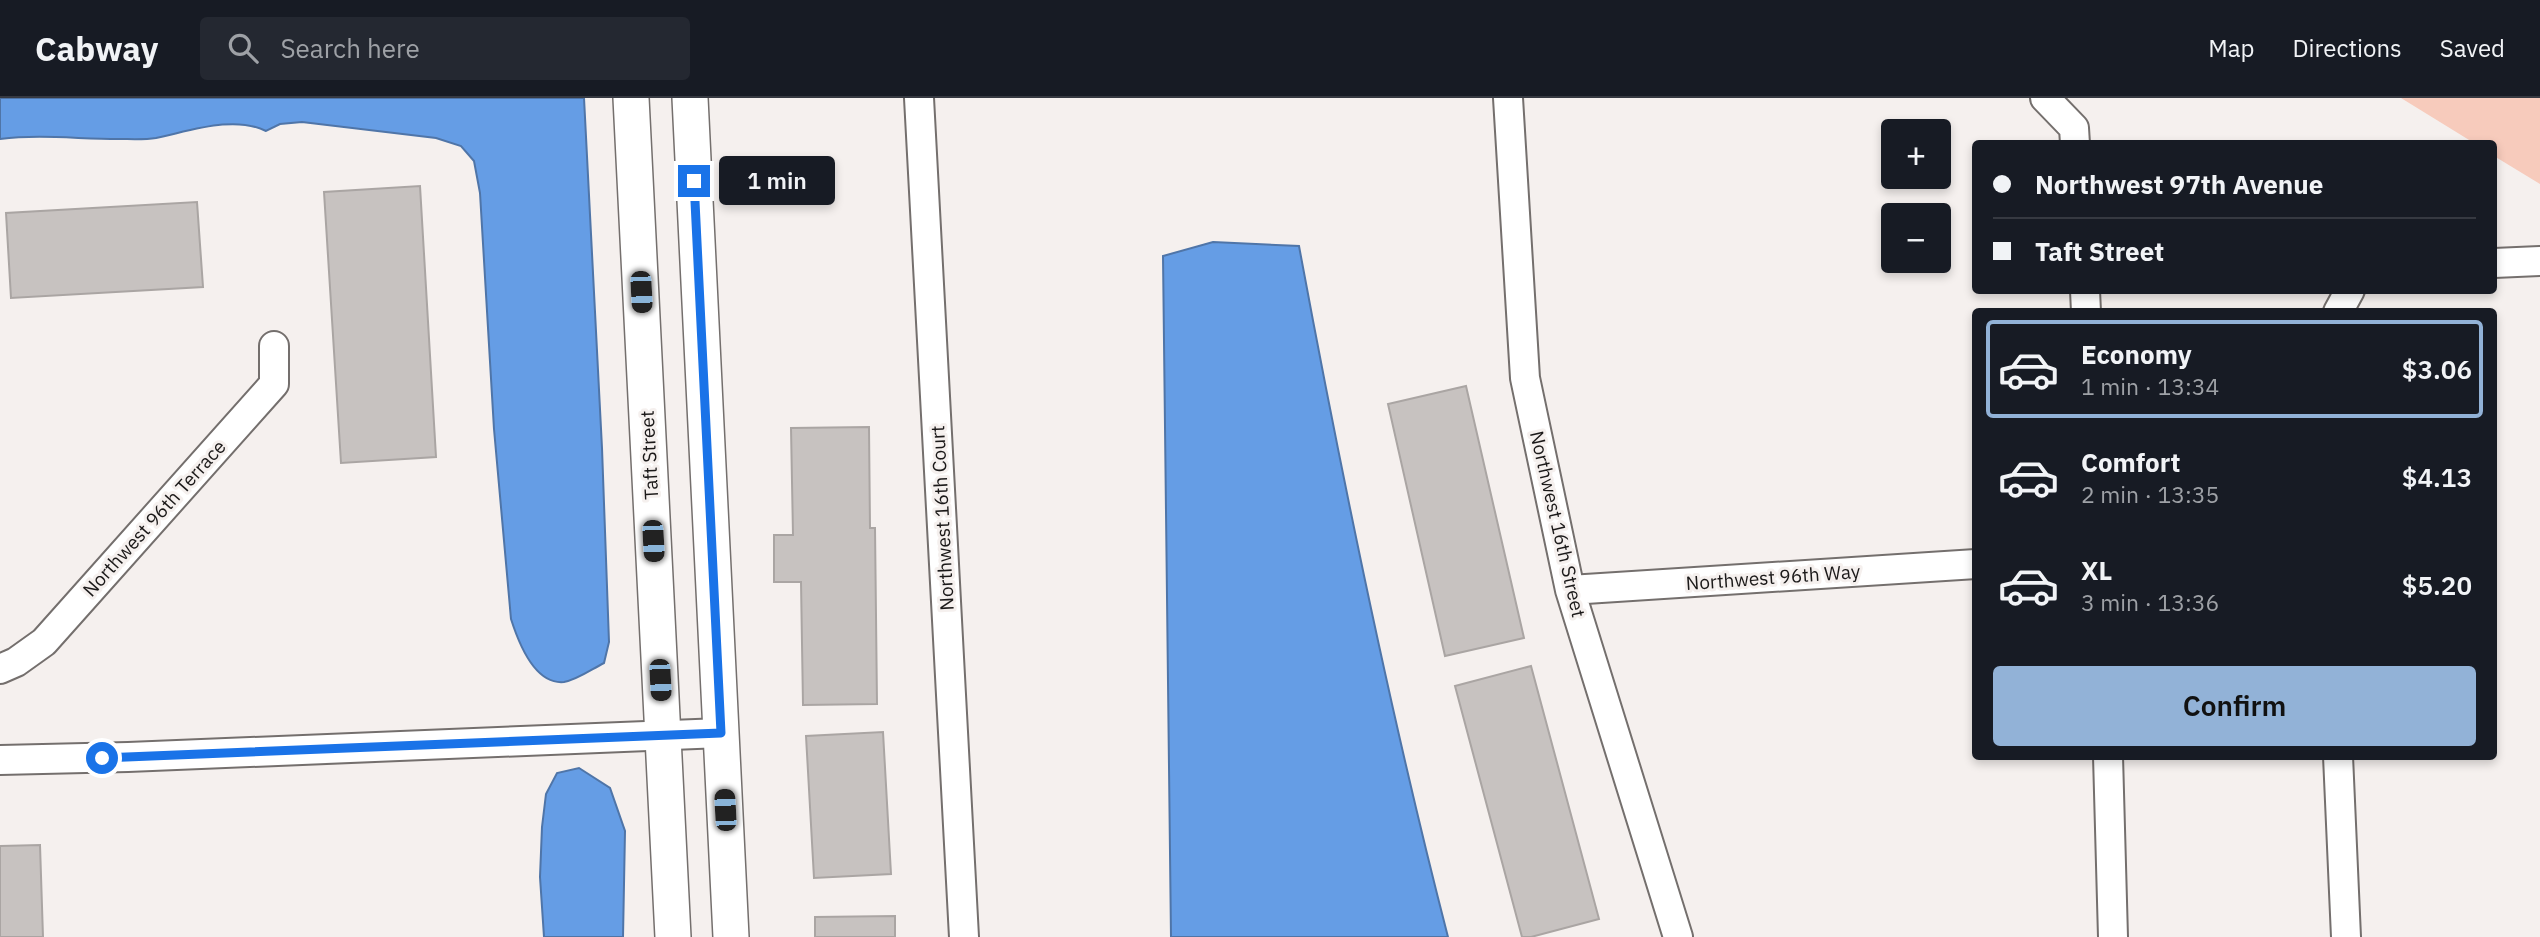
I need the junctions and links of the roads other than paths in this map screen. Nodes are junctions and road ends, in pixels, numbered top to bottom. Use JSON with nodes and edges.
{"nodes":[{"id":1,"x":631,"y":98,"type":"edge"},
{"id":2,"x":690,"y":98,"type":"edge"},
{"id":3,"x":919,"y":98,"type":"edge"},
{"id":4,"x":1508,"y":98,"type":"edge"},
{"id":5,"x":2045,"y":98,"type":"edge"},
{"id":6,"x":2075,"y":140,"type":"edge"},
{"id":7,"x":2540,"y":261,"type":"edge"},
{"id":8,"x":2497,"y":262,"type":"edge"},
{"id":9,"x":274,"y":346,"type":"dead end"},
{"id":10,"x":1972,"y":564,"type":"edge"},
{"id":11,"x":1570,"y":590,"type":"junction"},
{"id":12,"x":0,"y":669,"type":"edge"},
{"id":13,"x":721,"y":733,"type":"junction"},
{"id":14,"x":663,"y":735,"type":"junction"},
{"id":15,"x":0,"y":760,"type":"edge"},
{"id":16,"x":2108,"y":760,"type":"edge"},
{"id":17,"x":2338,"y":760,"type":"edge"},
{"id":18,"x":673,"y":937,"type":"edge"},
{"id":19,"x":731,"y":937,"type":"edge"},
{"id":20,"x":964,"y":937,"type":"edge"},
{"id":21,"x":1678,"y":937,"type":"edge"},
{"id":22,"x":2113,"y":937,"type":"edge"},
{"id":23,"x":2346,"y":937,"type":"edge"}],
"edges":[{"from":1,"to":14,"type":"street","name":"Taft Street"},
{"from":2,"to":13,"type":"street"},
{"from":3,"to":20,"type":"street","name":"Northwest 16th Court"},
{"from":4,"to":11,"type":"street","name":"Northwest 16th Street"},
{"from":5,"to":6,"type":"street"},
{"from":7,"to":8,"type":"street"},
{"from":9,"to":12,"type":"street","name":"Northwest 96th Terrace"},
{"from":10,"to":11,"type":"street","name":"Northwest 96th Way"},
{"from":11,"to":21,"type":"street","name":"Northwest 16th Street"},
{"from":13,"to":14,"type":"street"},
{"from":13,"to":19,"type":"street"},
{"from":14,"to":15,"type":"street"},
{"from":14,"to":18,"type":"street","name":"Taft Street"},
{"from":16,"to":22,"type":"street"},
{"from":17,"to":23,"type":"street"}]}
